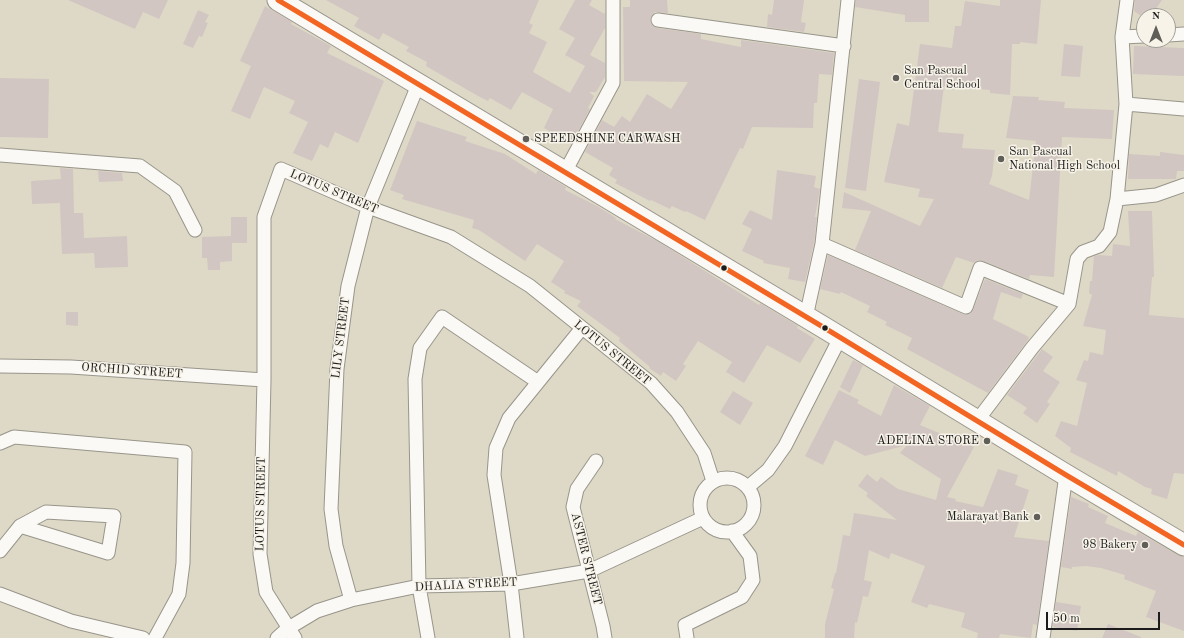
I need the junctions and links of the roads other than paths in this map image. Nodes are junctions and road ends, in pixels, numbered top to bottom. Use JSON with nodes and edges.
{"nodes":[{"id":1,"x":278,"y":0,"type":"edge"},
{"id":2,"x":613,"y":0,"type":"edge"},
{"id":3,"x":848,"y":0,"type":"edge"},
{"id":4,"x":1127,"y":0,"type":"edge"},
{"id":5,"x":658,"y":20,"type":"dead end"},
{"id":6,"x":1136,"y":36,"type":"edge"},
{"id":7,"x":1122,"y":37,"type":"junction"},
{"id":8,"x":844,"y":46,"type":"junction"},
{"id":9,"x":418,"y":85,"type":"junction"},
{"id":10,"x":1126,"y":104,"type":"junction"},
{"id":11,"x":1184,"y":108,"type":"edge"},
{"id":12,"x":0,"y":155,"type":"edge"},
{"id":13,"x":565,"y":172,"type":"junction"},
{"id":14,"x":1184,"y":185,"type":"edge"},
{"id":15,"x":1117,"y":199,"type":"junction"},
{"id":16,"x":368,"y":207,"type":"junction"},
{"id":17,"x":195,"y":230,"type":"dead end"},
{"id":18,"x":822,"y":244,"type":"junction"},
{"id":19,"x":1069,"y":304,"type":"junction"},
{"id":20,"x":806,"y":317,"type":"junction"},
{"id":21,"x":582,"y":328,"type":"junction"},
{"id":22,"x":840,"y":338,"type":"junction"},
{"id":23,"x":0,"y":366,"type":"edge"},
{"id":24,"x":264,"y":380,"type":"junction"},
{"id":25,"x":538,"y":382,"type":"junction"},
{"id":26,"x":977,"y":421,"type":"junction"},
{"id":27,"x":0,"y":443,"type":"edge"},
{"id":28,"x":596,"y":461,"type":"dead end"},
{"id":29,"x":1066,"y":476,"type":"junction"},
{"id":30,"x":713,"y":481,"type":"junction"},
{"id":31,"x":748,"y":487,"type":"junction"},
{"id":32,"x":703,"y":518,"type":"junction"},
{"id":33,"x":20,"y":526,"type":"junction"},
{"id":34,"x":732,"y":531,"type":"junction"},
{"id":35,"x":1184,"y":545,"type":"edge"},
{"id":36,"x":0,"y":551,"type":"edge"},
{"id":37,"x":589,"y":571,"type":"junction"},
{"id":38,"x":511,"y":584,"type":"junction"},
{"id":39,"x":419,"y":586,"type":"junction"},
{"id":40,"x":0,"y":594,"type":"edge"},
{"id":41,"x":351,"y":600,"type":"junction"},
{"id":42,"x":291,"y":633,"type":"edge"},
{"id":43,"x":143,"y":638,"type":"edge"},
{"id":44,"x":155,"y":638,"type":"edge"},
{"id":45,"x":277,"y":638,"type":"edge"},
{"id":46,"x":428,"y":638,"type":"edge"},
{"id":47,"x":517,"y":638,"type":"edge"},
{"id":48,"x":604,"y":638,"type":"edge"},
{"id":49,"x":687,"y":638,"type":"edge"},
{"id":50,"x":1043,"y":638,"type":"edge"}],
"edges":[{"from":1,"to":9,"type":"main road"},
{"from":2,"to":13,"type":"street"},
{"from":3,"to":8,"type":"street"},
{"from":4,"to":7,"type":"street"},
{"from":5,"to":8,"type":"street"},
{"from":6,"to":7,"type":"street"},
{"from":7,"to":10,"type":"street"},
{"from":8,"to":18,"type":"street"},
{"from":9,"to":13,"type":"main road"},
{"from":9,"to":16,"type":"street","name":"LILY STREET"},
{"from":10,"to":11,"type":"street"},
{"from":10,"to":15,"type":"street"},
{"from":12,"to":17,"type":"street"},
{"from":13,"to":20,"type":"main road"},
{"from":14,"to":15,"type":"street"},
{"from":15,"to":19,"type":"street"},
{"from":16,"to":21,"type":"street","name":"LOTUS STREET"},
{"from":16,"to":24,"type":"street","name":"LOTUS STREET"},
{"from":16,"to":41,"type":"street","name":"LILY STREET"},
{"from":18,"to":19,"type":"street"},
{"from":18,"to":20,"type":"street"},
{"from":19,"to":26,"type":"street"},
{"from":20,"to":22,"type":"main road"},
{"from":21,"to":25,"type":"street"},
{"from":21,"to":30,"type":"street","name":"LOTUS STREET"},
{"from":22,"to":26,"type":"main road"},
{"from":22,"to":31,"type":"street"},
{"from":23,"to":24,"type":"street","name":"ORCHID STREET"},
{"from":24,"to":42,"type":"street","name":"LOTUS STREET"},
{"from":25,"to":38,"type":"street"},
{"from":25,"to":39,"type":"street"},
{"from":26,"to":29,"type":"main road"},
{"from":27,"to":44,"type":"street"},
{"from":28,"to":37,"type":"street","name":"ASTER STREET"},
{"from":29,"to":35,"type":"main road"},
{"from":29,"to":50,"type":"street"},
{"from":30,"to":31,"type":"street"},
{"from":30,"to":32,"type":"street"},
{"from":31,"to":34,"type":"street"},
{"from":32,"to":34,"type":"street"},
{"from":32,"to":37,"type":"street","name":"DHALIA STREET"},
{"from":33,"to":33,"type":"street"},
{"from":33,"to":36,"type":"street"},
{"from":34,"to":49,"type":"street"},
{"from":37,"to":38,"type":"street","name":"DHALIA STREET"},
{"from":37,"to":48,"type":"street","name":"ASTER STREET"},
{"from":38,"to":39,"type":"street","name":"DHALIA STREET"},
{"from":38,"to":47,"type":"street"},
{"from":39,"to":41,"type":"street","name":"DHALIA STREET"},
{"from":39,"to":46,"type":"street"},
{"from":40,"to":43,"type":"street"},
{"from":41,"to":42,"type":"street","name":"DHALIA STREET"},
{"from":42,"to":45,"type":"street","name":"DHALIA STREET"}]}
